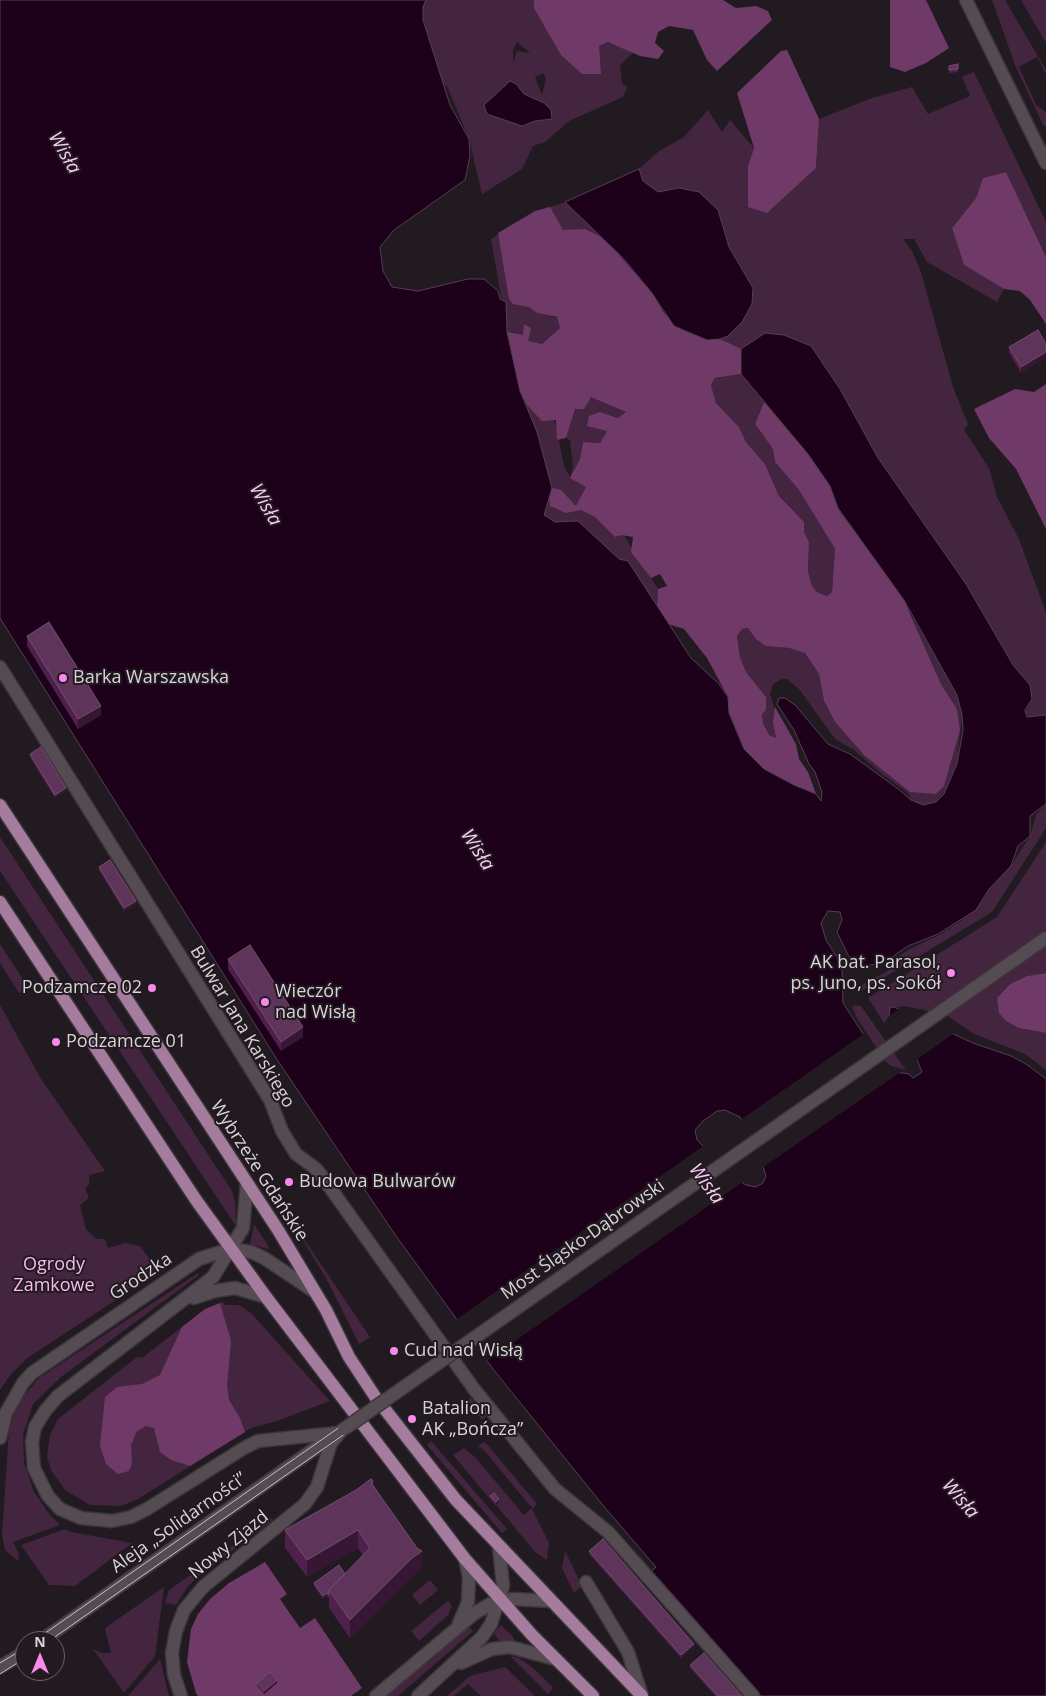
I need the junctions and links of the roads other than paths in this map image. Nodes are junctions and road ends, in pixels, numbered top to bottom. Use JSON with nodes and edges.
{"nodes":[{"id":1,"x":966,"y":0,"type":"edge"},
{"id":2,"x":1046,"y":163,"type":"edge"},
{"id":3,"x":0,"y":667,"type":"edge"},
{"id":4,"x":0,"y":805,"type":"edge"},
{"id":5,"x":0,"y":902,"type":"edge"},
{"id":6,"x":1046,"y":938,"type":"edge"},
{"id":7,"x":247,"y":1183,"type":"junction"},
{"id":8,"x":230,"y":1249,"type":"junction"},
{"id":9,"x":316,"y":1292,"type":"junction"},
{"id":10,"x":266,"y":1297,"type":"junction"},
{"id":11,"x":183,"y":1302,"type":"junction"},
{"id":12,"x":341,"y":1431,"type":"junction"},
{"id":13,"x":0,"y":1438,"type":"edge"},
{"id":14,"x":499,"y":1547,"type":"junction"},
{"id":15,"x":464,"y":1559,"type":"junction"},
{"id":16,"x":586,"y":1582,"type":"dead end"},
{"id":17,"x":500,"y":1600,"type":"junction"},
{"id":18,"x":551,"y":1601,"type":"junction"},
{"id":19,"x":55,"y":1631,"type":"edge"},
{"id":20,"x":452,"y":1634,"type":"junction"},
{"id":21,"x":15,"y":1658,"type":"edge"},
{"id":22,"x":555,"y":1659,"type":"junction"},
{"id":23,"x":0,"y":1667,"type":"edge"},
{"id":24,"x":442,"y":1675,"type":"junction"},
{"id":25,"x":181,"y":1696,"type":"edge"},
{"id":26,"x":376,"y":1696,"type":"edge"},
{"id":27,"x":418,"y":1696,"type":"edge"},
{"id":28,"x":593,"y":1696,"type":"edge"},
{"id":29,"x":642,"y":1696,"type":"edge"},
{"id":30,"x":752,"y":1696,"type":"edge"}],
"edges":[{"from":1,"to":2,"type":"main road"},
{"from":3,"to":30,"type":"main road","name":"Bulwar Jana Karskiego"},
{"from":4,"to":7,"type":"main road","name":"Wybrzeże Gdańskie"},
{"from":5,"to":8,"type":"main road"},
{"from":6,"to":12,"type":"main road","name":"Most Śląsko-Dąbrowski","bridge":true},
{"from":7,"to":8,"type":"main road"},
{"from":7,"to":9,"type":"main road","name":"Wybrzeże Gdańskie"},
{"from":8,"to":9,"type":"main road","name":"Grodzka"},
{"from":8,"to":10,"type":"main road"},
{"from":8,"to":11,"type":"main road"},
{"from":8,"to":13,"type":"main road","name":"Grodzka"},
{"from":9,"to":14,"type":"main road","name":"Wybrzeże Gdańskie"},
{"from":10,"to":11,"type":"main road"},
{"from":10,"to":15,"type":"main road"},
{"from":11,"to":12,"type":"main road"},
{"from":12,"to":19,"type":"main road","name":"Aleja „Solidarności”"},
{"from":12,"to":25,"type":"main road","name":"Nowy Zjazd"},
{"from":14,"to":17,"type":"main road"},
{"from":14,"to":18,"type":"main road","name":"Wybrzeże Gdańskie"},
{"from":15,"to":17,"type":"main road"},
{"from":15,"to":20,"type":"main road"},
{"from":16,"to":29,"type":"main road"},
{"from":17,"to":18,"type":"main road"},
{"from":17,"to":20,"type":"main road"},
{"from":17,"to":22,"type":"main road"},
{"from":17,"to":24,"type":"main road"},
{"from":18,"to":29,"type":"main road","name":"Wybrzeże Gdańskie"},
{"from":20,"to":26,"type":"main road"},
{"from":21,"to":23,"type":"main road"},
{"from":22,"to":24,"type":"main road"},
{"from":22,"to":28,"type":"main road"},
{"from":24,"to":27,"type":"main road"}]}
